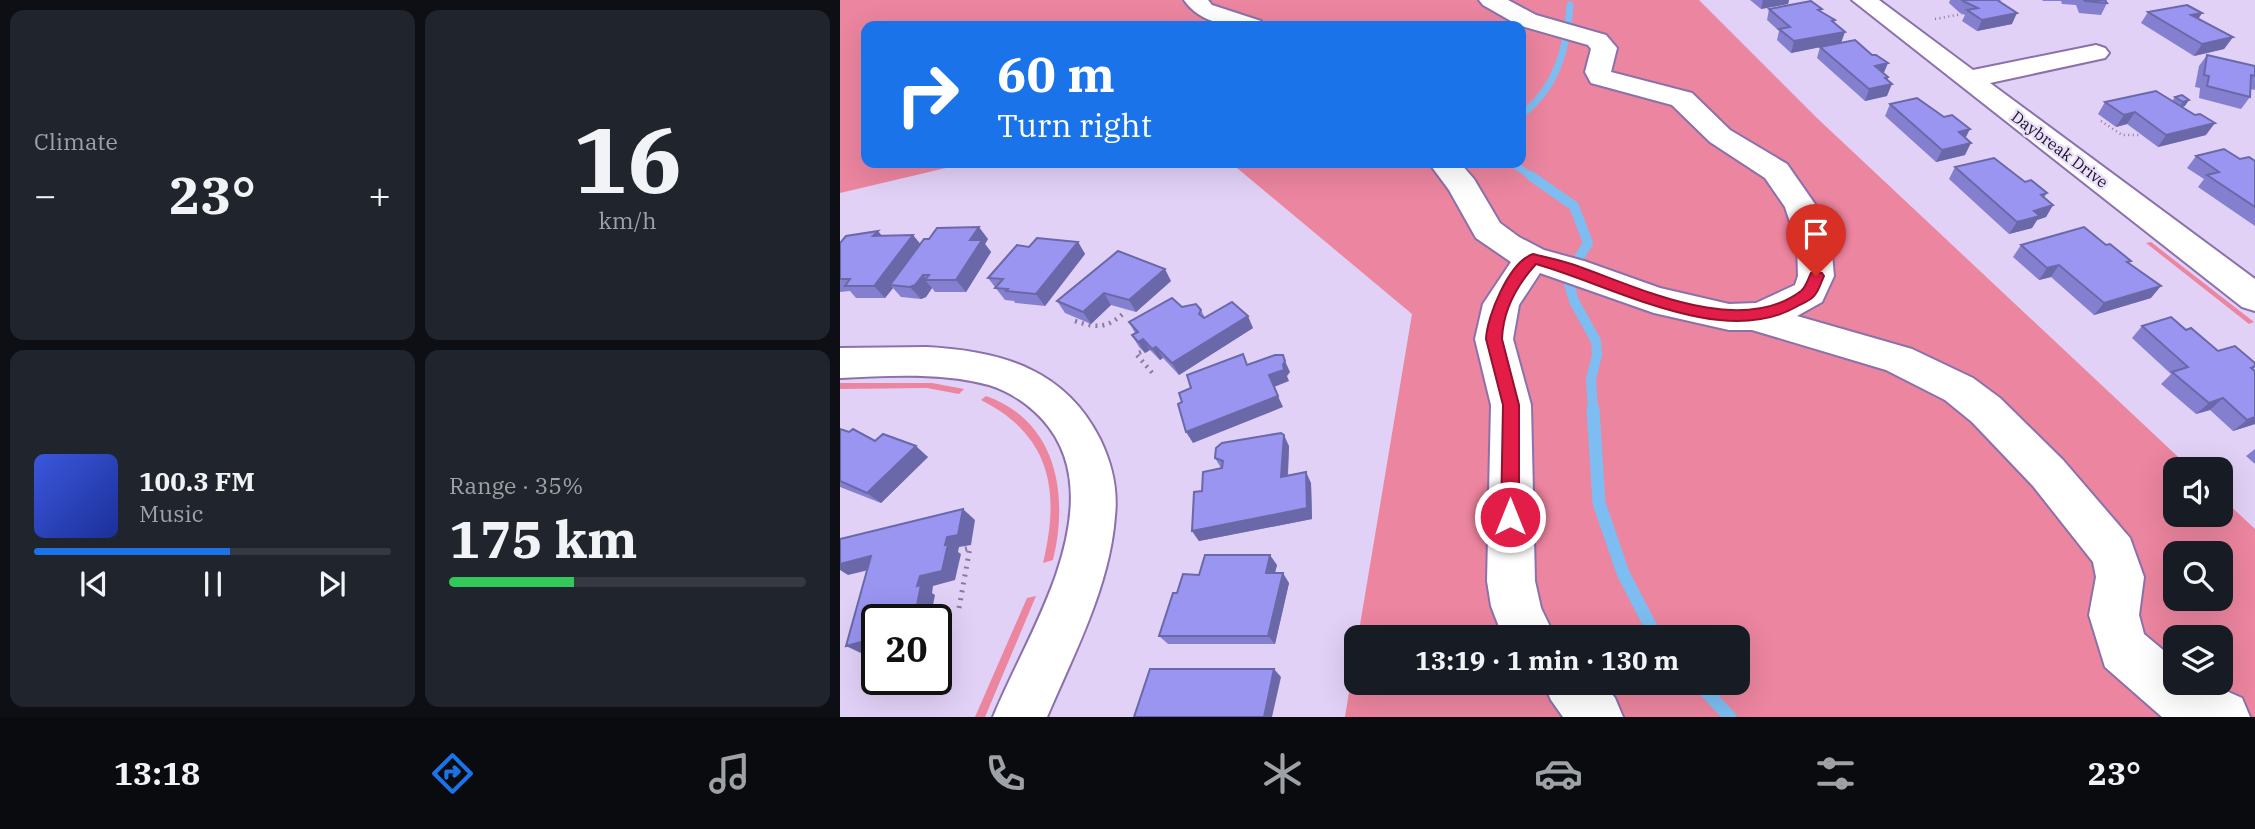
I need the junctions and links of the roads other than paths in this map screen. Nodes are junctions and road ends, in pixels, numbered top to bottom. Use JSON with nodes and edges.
{"nodes":[{"id":1,"x":1196,"y":0,"type":"edge"},
{"id":2,"x":1491,"y":0,"type":"edge"},
{"id":3,"x":1864,"y":0,"type":"edge"},
{"id":4,"x":1237,"y":21,"type":"edge"},
{"id":5,"x":2096,"y":53,"type":"dead end"},
{"id":6,"x":1969,"y":79,"type":"junction"},
{"id":7,"x":1448,"y":168,"type":"edge"},
{"id":8,"x":1533,"y":259,"type":"junction"},
{"id":9,"x":2255,"y":298,"type":"edge"},
{"id":10,"x":1756,"y":316,"type":"junction"},
{"id":11,"x":840,"y":363,"type":"edge"},
{"id":12,"x":1523,"y":625,"type":"edge"},
{"id":13,"x":1579,"y":695,"type":"edge"},
{"id":14,"x":1020,"y":717,"type":"edge"},
{"id":15,"x":1596,"y":717,"type":"edge"},
{"id":16,"x":2223,"y":717,"type":"edge"}],
"edges":[{"from":1,"to":4,"type":"street"},
{"from":2,"to":10,"type":"street"},
{"from":3,"to":6,"type":"street","name":"Daybreak Drive"},
{"from":5,"to":6,"type":"street"},
{"from":6,"to":9,"type":"street","name":"Daybreak Drive"},
{"from":7,"to":8,"type":"street"},
{"from":8,"to":10,"type":"street"},
{"from":8,"to":12,"type":"street"},
{"from":10,"to":16,"type":"street"},
{"from":11,"to":14,"type":"street"},
{"from":13,"to":15,"type":"street"}]}
